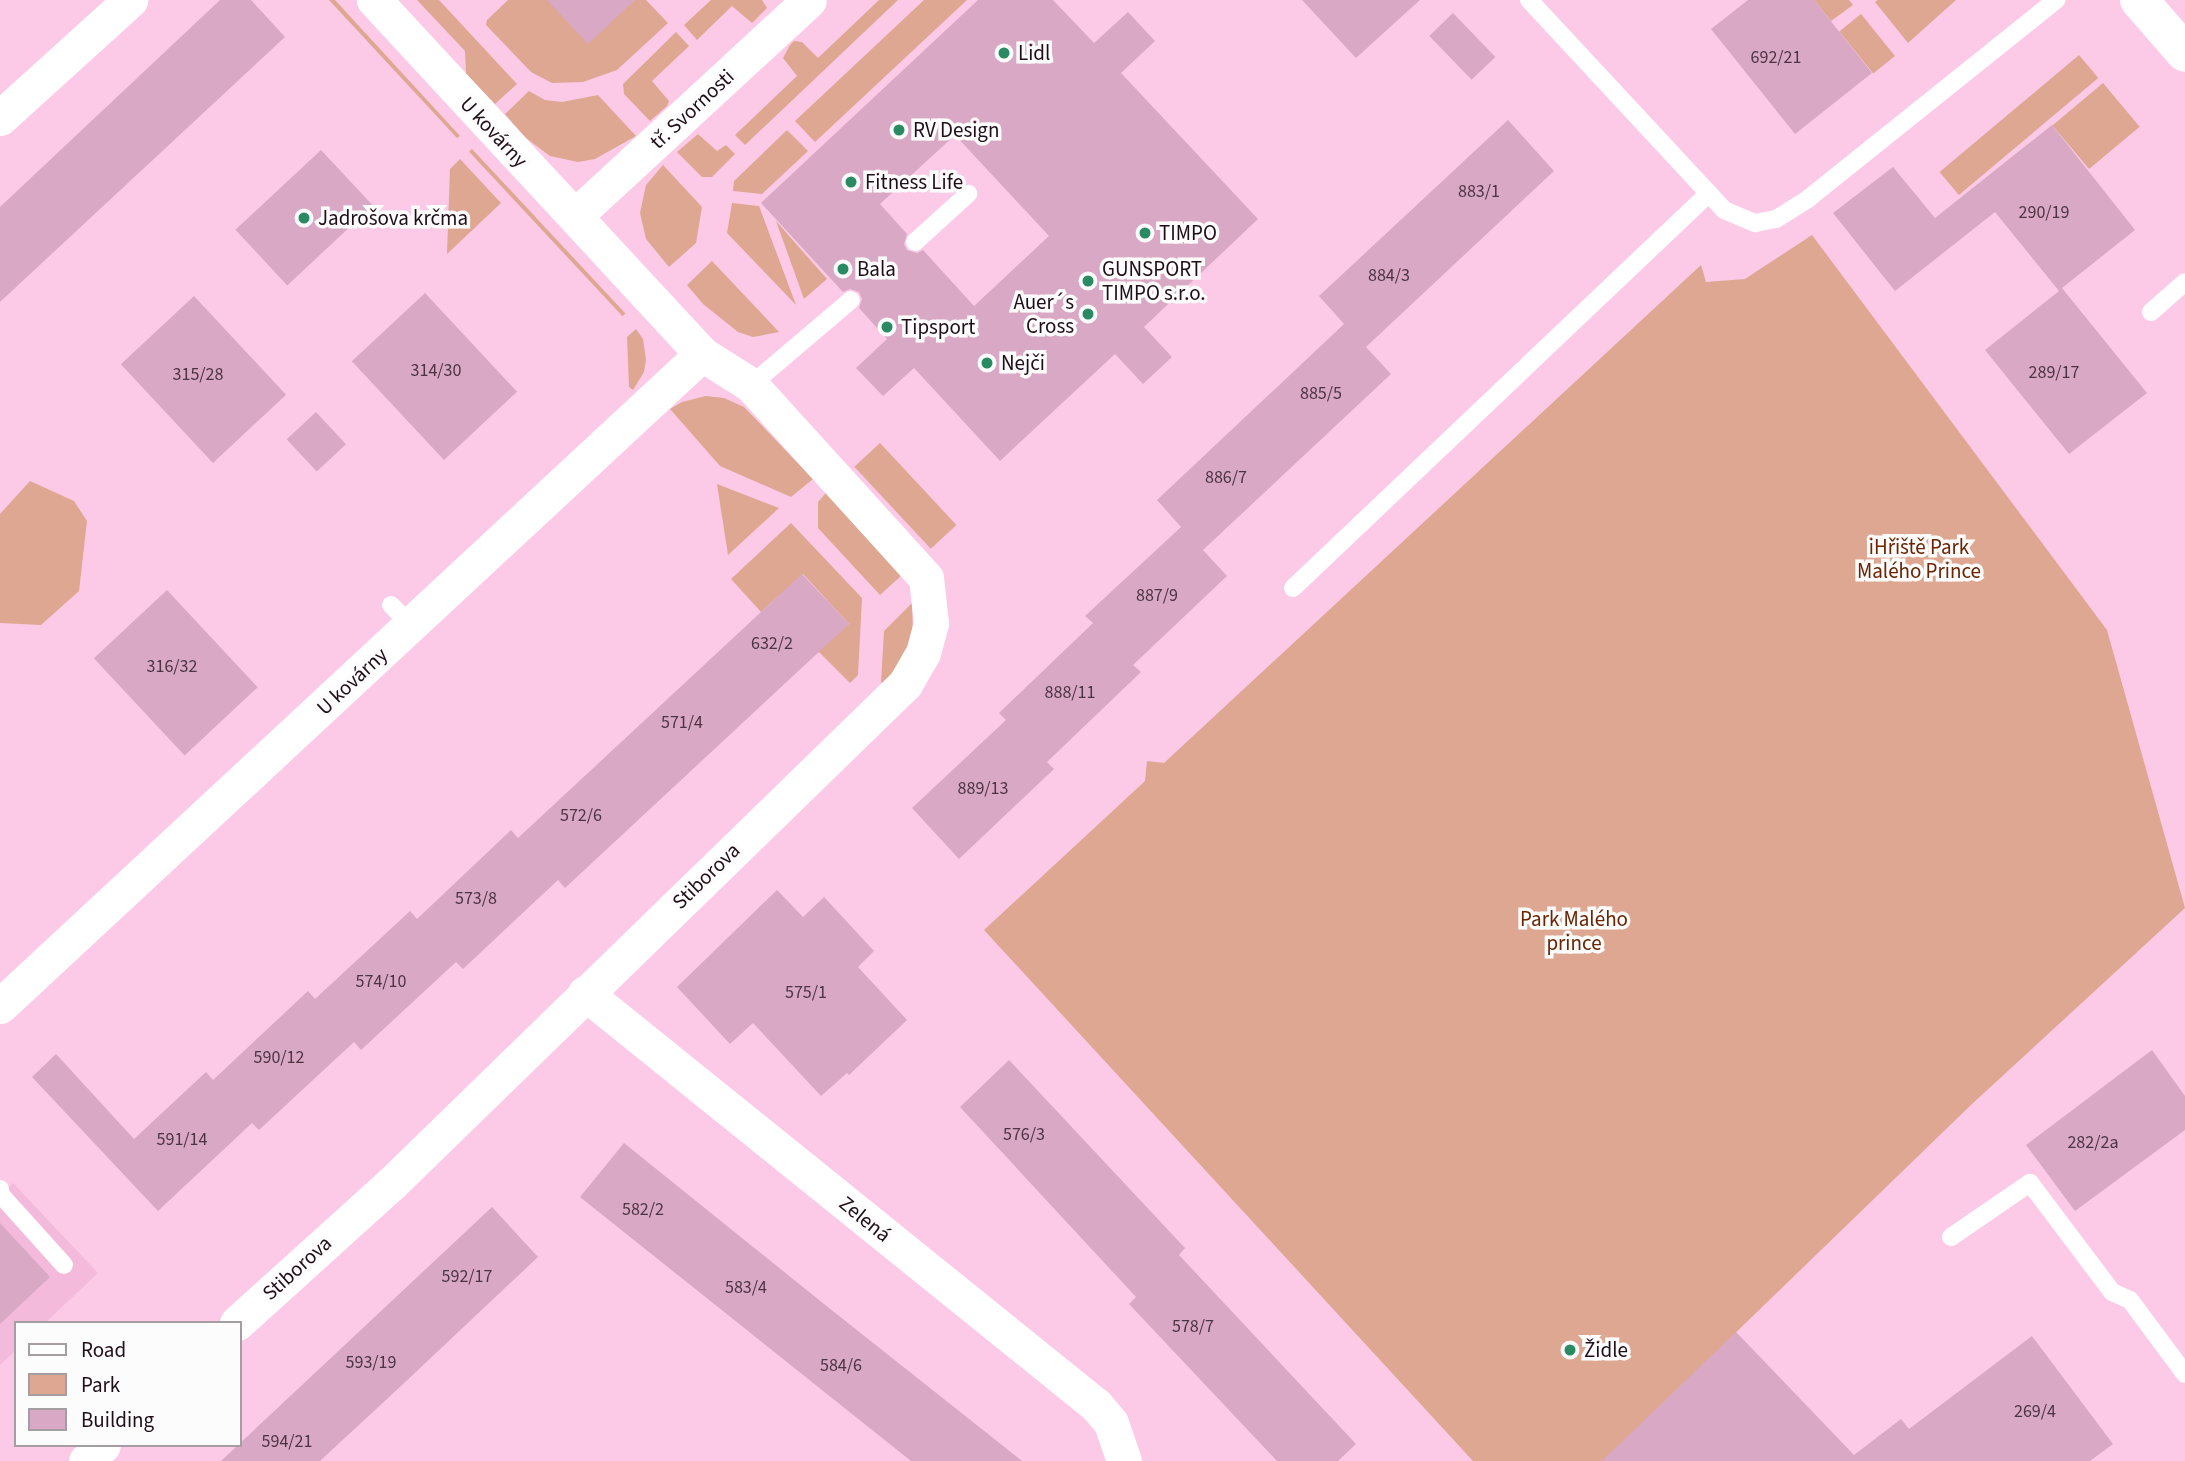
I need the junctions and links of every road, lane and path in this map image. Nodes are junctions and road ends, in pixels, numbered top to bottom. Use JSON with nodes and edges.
{"nodes":[{"id":1,"x":130,"y":0,"type":"edge"},
{"id":2,"x":374,"y":0,"type":"edge"},
{"id":3,"x":808,"y":0,"type":"edge"},
{"id":4,"x":1529,"y":0,"type":"edge"},
{"id":5,"x":2056,"y":0,"type":"edge"},
{"id":6,"x":2139,"y":0,"type":"edge"},
{"id":7,"x":2185,"y":53,"type":"edge"},
{"id":8,"x":0,"y":118,"type":"edge"},
{"id":9,"x":968,"y":194,"type":"dead end"},
{"id":10,"x":1708,"y":194,"type":"junction"},
{"id":11,"x":575,"y":216,"type":"junction"},
{"id":12,"x":915,"y":242,"type":"dead end"},
{"id":13,"x":2185,"y":282,"type":"edge"},
{"id":14,"x":851,"y":300,"type":"dead end"},
{"id":15,"x":2151,"y":312,"type":"dead end"},
{"id":16,"x":702,"y":354,"type":"junction"},
{"id":17,"x":751,"y":385,"type":"junction"},
{"id":18,"x":1293,"y":588,"type":"dead end"},
{"id":19,"x":585,"y":993,"type":"junction"},
{"id":20,"x":0,"y":1006,"type":"edge"},
{"id":21,"x":0,"y":1189,"type":"edge"},
{"id":22,"x":1951,"y":1237,"type":"dead end"},
{"id":23,"x":64,"y":1265,"type":"dead end"},
{"id":24,"x":239,"y":1321,"type":"edge"},
{"id":25,"x":2185,"y":1374,"type":"edge"},
{"id":26,"x":101,"y":1447,"type":"edge"},
{"id":27,"x":86,"y":1461,"type":"edge"},
{"id":28,"x":1124,"y":1461,"type":"edge"}],
"edges":[{"from":1,"to":8,"type":"street"},
{"from":2,"to":11,"type":"street","name":"U kovárny"},
{"from":3,"to":11,"type":"street","name":"tř. Svornosti"},
{"from":4,"to":10,"type":"lane"},
{"from":5,"to":10,"type":"lane"},
{"from":6,"to":7,"type":"street"},
{"from":9,"to":12,"type":"lane"},
{"from":10,"to":18,"type":"lane"},
{"from":11,"to":16,"type":"street","name":"U kovárny"},
{"from":13,"to":15,"type":"lane"},
{"from":14,"to":17,"type":"lane"},
{"from":16,"to":17,"type":"street","name":"U kovárny"},
{"from":16,"to":20,"type":"street","name":"U kovárny"},
{"from":17,"to":19,"type":"street","name":"Stiborova"},
{"from":19,"to":24,"type":"street","name":"Stiborova"},
{"from":19,"to":28,"type":"street","name":"Zelená"},
{"from":21,"to":23,"type":"lane"},
{"from":22,"to":25,"type":"lane"},
{"from":26,"to":27,"type":"street"}]}
